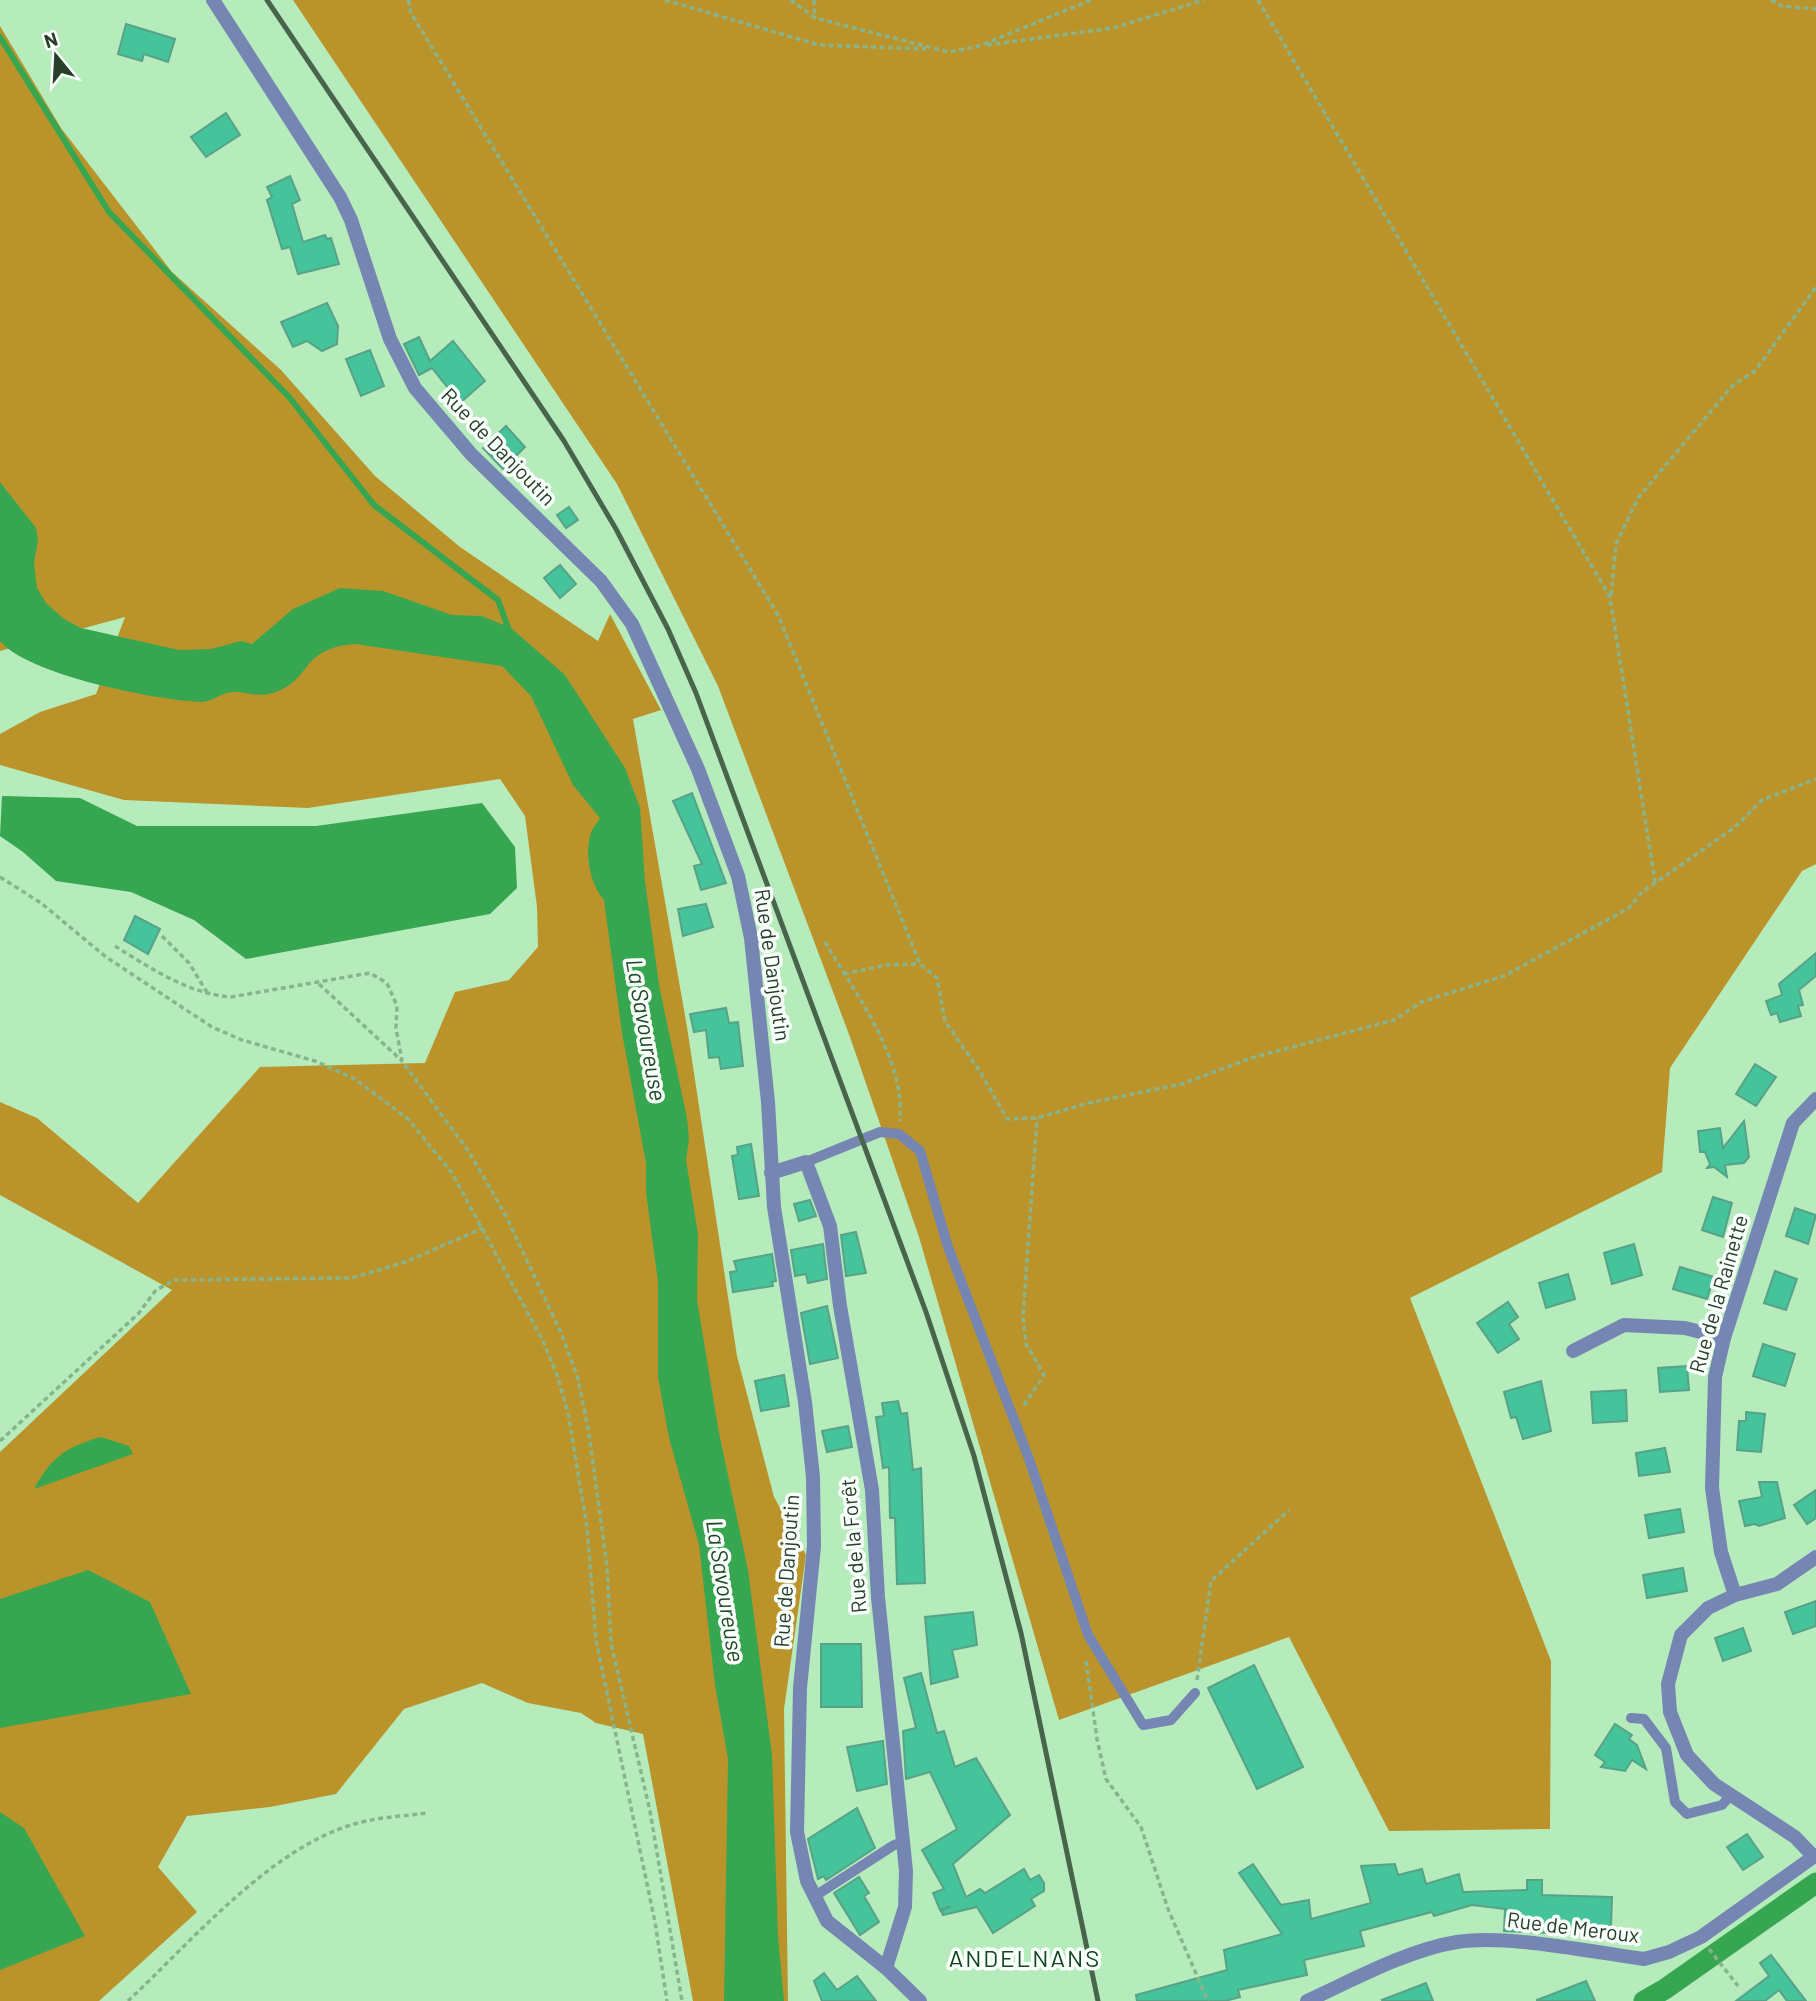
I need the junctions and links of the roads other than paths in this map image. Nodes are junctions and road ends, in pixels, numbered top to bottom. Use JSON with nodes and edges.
{"nodes":[{"id":1,"x":213,"y":0,"type":"edge"},
{"id":2,"x":1816,"y":1099,"type":"edge"},
{"id":3,"x":806,"y":1162,"type":"junction"},
{"id":4,"x":771,"y":1173,"type":"junction"},
{"id":5,"x":1724,"y":1338,"type":"junction"},
{"id":6,"x":1573,"y":1351,"type":"dead end"},
{"id":7,"x":1816,"y":1557,"type":"edge"},
{"id":8,"x":1735,"y":1595,"type":"junction"},
{"id":9,"x":1195,"y":1693,"type":"road end"},
{"id":10,"x":1630,"y":1718,"type":"dead end"},
{"id":11,"x":1731,"y":1796,"type":"junction"},
{"id":12,"x":904,"y":1842,"type":"junction"},
{"id":13,"x":1815,"y":1856,"type":"edge"},
{"id":14,"x":815,"y":1896,"type":"junction"},
{"id":15,"x":887,"y":1968,"type":"junction"},
{"id":16,"x":920,"y":2001,"type":"edge"},
{"id":17,"x":1307,"y":2001,"type":"edge"}],
"edges":[{"from":1,"to":4,"type":"street","name":"Rue de Danjoutin"},
{"from":2,"to":5,"type":"street","name":"Rue de la Rainette"},
{"from":3,"to":4,"type":"street"},
{"from":3,"to":9,"type":"lane"},
{"from":3,"to":12,"type":"street","name":"Rue de la Forêt"},
{"from":4,"to":14,"type":"street","name":"Rue de Danjoutin"},
{"from":5,"to":6,"type":"street"},
{"from":5,"to":8,"type":"street","name":"Rue de la Rainette"},
{"from":7,"to":8,"type":"street"},
{"from":8,"to":11,"type":"street"},
{"from":10,"to":11,"type":"lane"},
{"from":11,"to":13,"type":"street"},
{"from":12,"to":14,"type":"lane"},
{"from":12,"to":15,"type":"street","name":"Rue de la Forêt"},
{"from":13,"to":17,"type":"street","name":"Rue de Meroux"},
{"from":14,"to":15,"type":"street","name":"Rue de Danjoutin"},
{"from":15,"to":16,"type":"street","name":"Rue de Danjoutin"}]}
